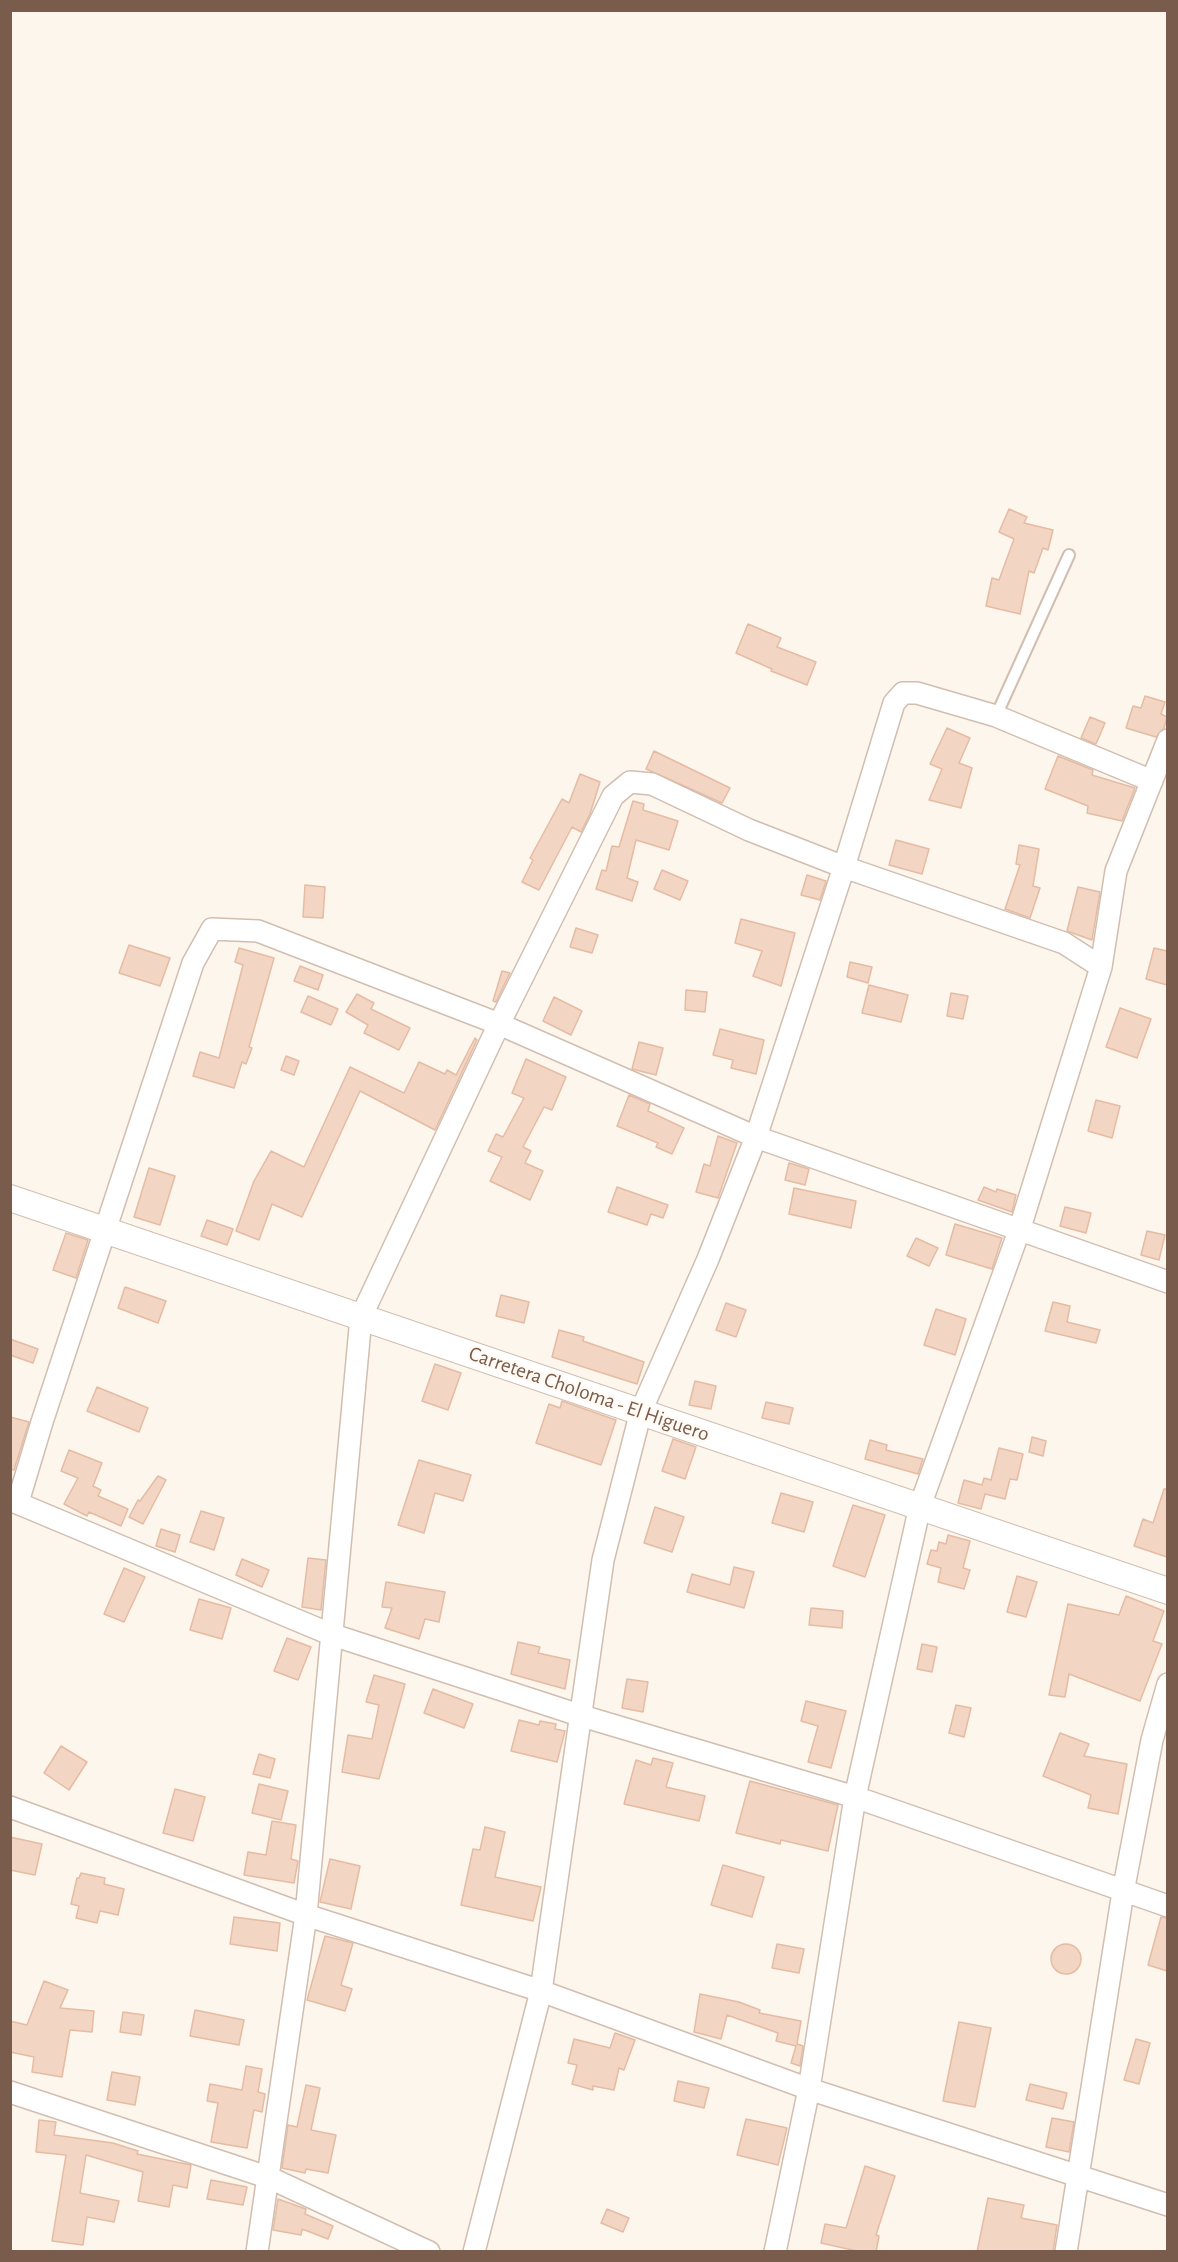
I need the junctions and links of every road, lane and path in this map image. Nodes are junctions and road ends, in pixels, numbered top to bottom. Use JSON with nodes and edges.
{"nodes":[{"id":1,"x":1069,"y":555,"type":"dead end"},
{"id":2,"x":996,"y":716,"type":"junction"},
{"id":3,"x":1167,"y":740,"type":"edge"},
{"id":4,"x":1152,"y":781,"type":"junction"},
{"id":5,"x":844,"y":867,"type":"junction"},
{"id":6,"x":1101,"y":968,"type":"junction"},
{"id":7,"x":499,"y":1024,"type":"junction"},
{"id":8,"x":756,"y":1137,"type":"junction"},
{"id":9,"x":10,"y":1198,"type":"edge"},
{"id":10,"x":106,"y":1231,"type":"junction"},
{"id":11,"x":1019,"y":1231,"type":"junction"},
{"id":12,"x":1167,"y":1282,"type":"edge"},
{"id":13,"x":361,"y":1317,"type":"junction"},
{"id":14,"x":641,"y":1411,"type":"junction"},
{"id":15,"x":14,"y":1501,"type":"edge"},
{"id":16,"x":920,"y":1506,"type":"junction"},
{"id":17,"x":1167,"y":1591,"type":"edge"},
{"id":18,"x":330,"y":1634,"type":"junction"},
{"id":19,"x":1167,"y":1684,"type":"edge"},
{"id":20,"x":582,"y":1716,"type":"junction"},
{"id":21,"x":855,"y":1797,"type":"junction"},
{"id":22,"x":10,"y":1807,"type":"edge"},
{"id":23,"x":1123,"y":1892,"type":"junction"},
{"id":24,"x":1167,"y":1906,"type":"edge"},
{"id":25,"x":306,"y":1915,"type":"junction"},
{"id":26,"x":541,"y":1991,"type":"junction"},
{"id":27,"x":809,"y":2089,"type":"junction"},
{"id":28,"x":10,"y":2092,"type":"edge"},
{"id":29,"x":1078,"y":2177,"type":"junction"},
{"id":30,"x":270,"y":2178,"type":"junction"},
{"id":31,"x":1167,"y":2205,"type":"edge"},
{"id":32,"x":257,"y":2252,"type":"edge"},
{"id":33,"x":429,"y":2252,"type":"edge"},
{"id":34,"x":474,"y":2252,"type":"edge"},
{"id":35,"x":775,"y":2252,"type":"edge"},
{"id":36,"x":1066,"y":2252,"type":"edge"}],
"edges":[{"from":1,"to":2,"type":"lane"},
{"from":2,"to":4,"type":"street"},
{"from":2,"to":5,"type":"street"},
{"from":3,"to":4,"type":"street"},
{"from":4,"to":6,"type":"street"},
{"from":5,"to":6,"type":"street"},
{"from":5,"to":7,"type":"street"},
{"from":5,"to":8,"type":"street"},
{"from":6,"to":11,"type":"street"},
{"from":7,"to":8,"type":"street"},
{"from":7,"to":10,"type":"street"},
{"from":7,"to":13,"type":"street"},
{"from":8,"to":11,"type":"street"},
{"from":8,"to":14,"type":"street"},
{"from":9,"to":10,"type":"street","name":"Carretera Choloma - El Higuero"},
{"from":10,"to":13,"type":"street","name":"Carretera Choloma - El Higuero"},
{"from":10,"to":15,"type":"street"},
{"from":11,"to":12,"type":"street"},
{"from":11,"to":16,"type":"street"},
{"from":13,"to":14,"type":"street","name":"Carretera Choloma - El Higuero"},
{"from":13,"to":18,"type":"street"},
{"from":14,"to":16,"type":"street","name":"Carretera Choloma - El Higuero"},
{"from":14,"to":20,"type":"street"},
{"from":15,"to":18,"type":"street"},
{"from":16,"to":17,"type":"street","name":"Carretera Choloma - El Higuero"},
{"from":16,"to":21,"type":"street"},
{"from":18,"to":20,"type":"street"},
{"from":18,"to":25,"type":"street"},
{"from":19,"to":23,"type":"street"},
{"from":20,"to":21,"type":"street"},
{"from":20,"to":26,"type":"street"},
{"from":21,"to":23,"type":"street"},
{"from":21,"to":27,"type":"street"},
{"from":22,"to":25,"type":"street"},
{"from":23,"to":24,"type":"street"},
{"from":23,"to":29,"type":"street"},
{"from":25,"to":26,"type":"street"},
{"from":25,"to":30,"type":"street"},
{"from":26,"to":27,"type":"street"},
{"from":26,"to":34,"type":"street"},
{"from":27,"to":29,"type":"street"},
{"from":27,"to":35,"type":"street"},
{"from":28,"to":30,"type":"street"},
{"from":29,"to":31,"type":"street"},
{"from":29,"to":36,"type":"street"},
{"from":30,"to":32,"type":"street"},
{"from":30,"to":33,"type":"street"}]}
